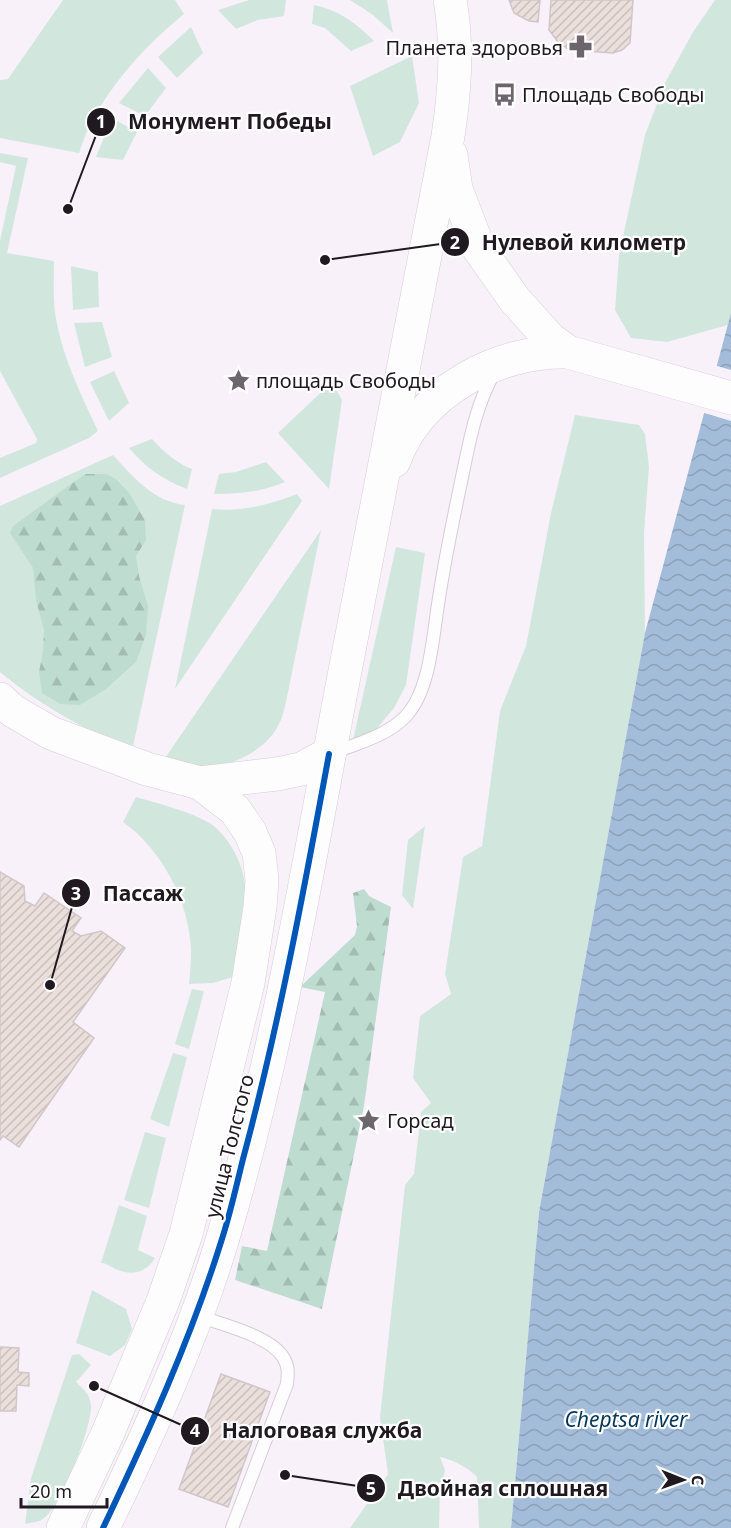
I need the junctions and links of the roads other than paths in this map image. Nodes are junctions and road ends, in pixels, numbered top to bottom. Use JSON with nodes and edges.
{"nodes":[{"id":1,"x":450,"y":0,"type":"edge"},
{"id":2,"x":448,"y":136,"type":"junction"},
{"id":3,"x":567,"y":352,"type":"junction"},
{"id":4,"x":500,"y":361,"type":"junction"},
{"id":5,"x":731,"y":398,"type":"edge"},
{"id":6,"x":375,"y":511,"type":"junction"},
{"id":7,"x":0,"y":699,"type":"edge"},
{"id":8,"x":330,"y":754,"type":"junction"},
{"id":9,"x":200,"y":783,"type":"junction"},
{"id":10,"x":196,"y":1316,"type":"junction"},
{"id":11,"x":63,"y":1528,"type":"edge"},
{"id":12,"x":103,"y":1528,"type":"edge"},
{"id":13,"x":232,"y":1528,"type":"edge"}],
"edges":[{"from":1,"to":2,"type":"main road"},
{"from":2,"to":3,"type":"main road"},
{"from":2,"to":6,"type":"main road"},
{"from":3,"to":4,"type":"main road"},
{"from":3,"to":5,"type":"main road"},
{"from":4,"to":6,"type":"main road"},
{"from":4,"to":8,"type":"lane"},
{"from":6,"to":8,"type":"main road"},
{"from":7,"to":9,"type":"main road"},
{"from":8,"to":9,"type":"main road"},
{"from":8,"to":10,"type":"main road","name":"улица Толстого"},
{"from":9,"to":11,"type":"main road","name":"улица Толстого"},
{"from":10,"to":12,"type":"main road","name":"улица Толстого"},
{"from":10,"to":13,"type":"lane"}]}
